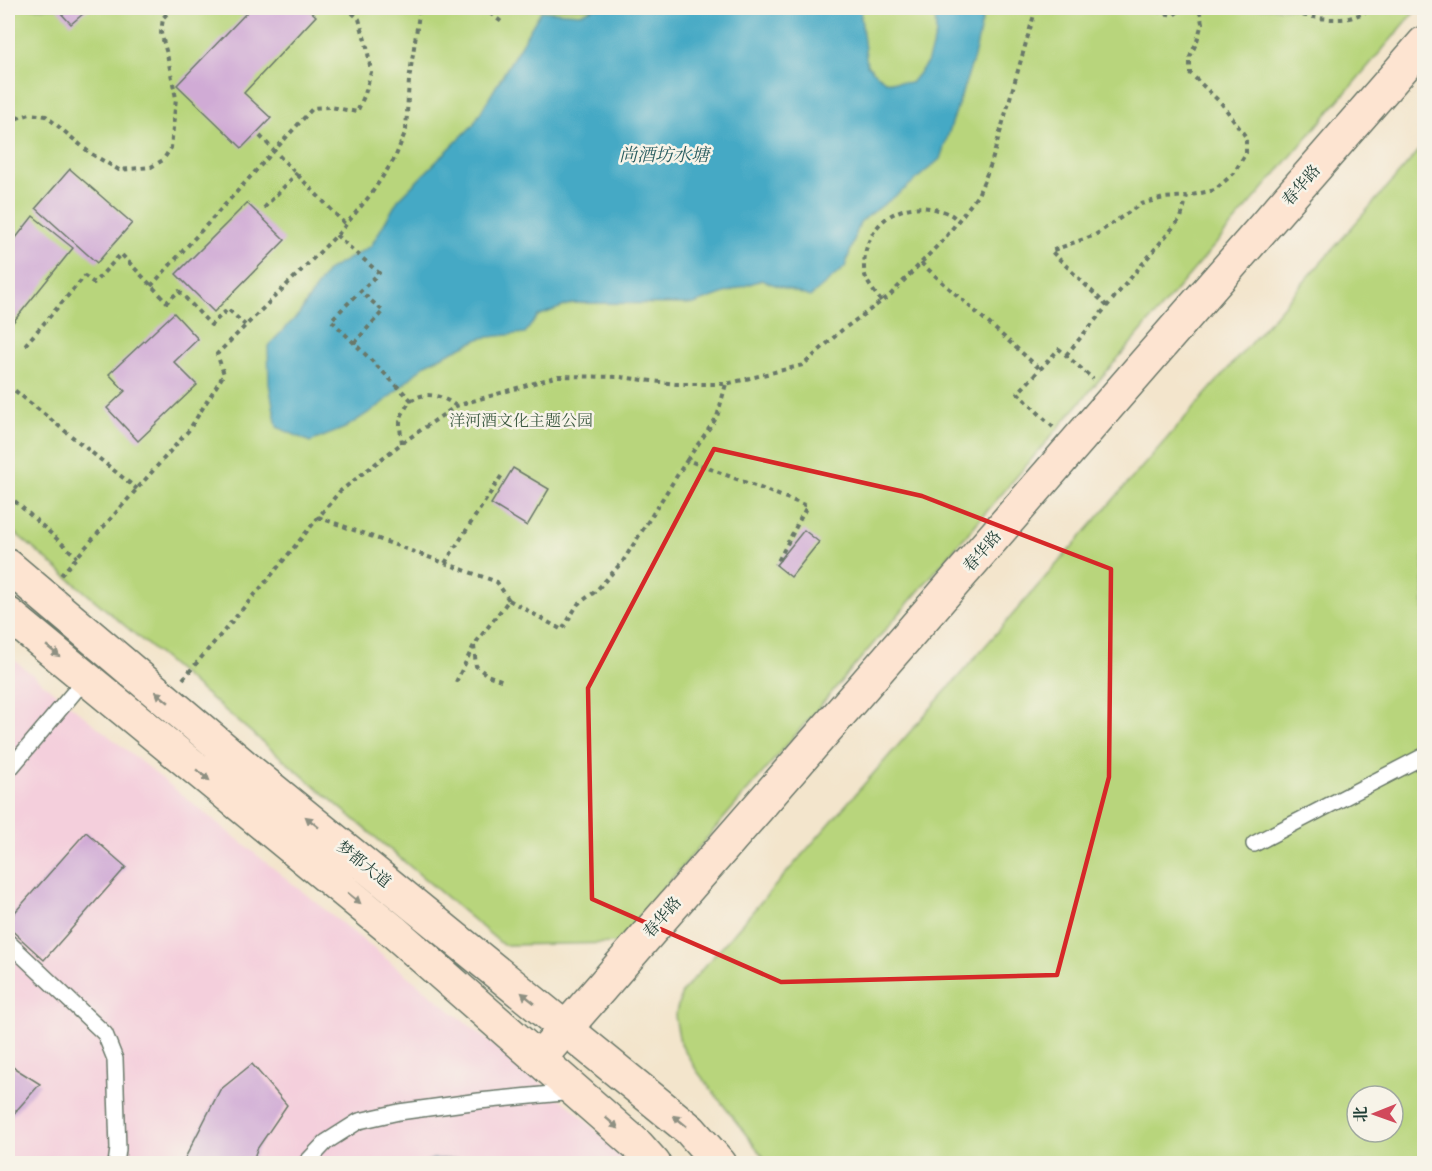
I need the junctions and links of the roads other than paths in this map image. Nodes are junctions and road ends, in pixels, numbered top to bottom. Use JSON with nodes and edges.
{"nodes":[{"id":1,"x":1425,"y":43,"type":"edge"},
{"id":2,"x":8,"y":566,"type":"edge"},
{"id":3,"x":10,"y":622,"type":"edge"},
{"id":4,"x":86,"y":678,"type":"junction"},
{"id":5,"x":1425,"y":756,"type":"edge"},
{"id":6,"x":8,"y":771,"type":"edge"},
{"id":7,"x":1254,"y":844,"type":"dead end"},
{"id":8,"x":8,"y":942,"type":"edge"},
{"id":9,"x":566,"y":1028,"type":"junction"},
{"id":10,"x":539,"y":1059,"type":"junction"},
{"id":11,"x":576,"y":1091,"type":"junction"},
{"id":12,"x":116,"y":1164,"type":"edge"},
{"id":13,"x":305,"y":1164,"type":"edge"},
{"id":14,"x":654,"y":1164,"type":"edge"},
{"id":15,"x":720,"y":1164,"type":"edge"}],
"edges":[{"from":1,"to":9,"type":"main road","name":"春华路"},
{"from":9,"to":2,"type":"main road","name":"梦都大道","one_way":true},
{"from":3,"to":4,"type":"main road","name":"梦都大道","one_way":true},
{"from":4,"to":6,"type":"lane"},
{"from":4,"to":10,"type":"main road","name":"梦都大道","one_way":true},
{"from":5,"to":7,"type":"lane"},
{"from":8,"to":12,"type":"lane"},
{"from":9,"to":10,"type":"main road","name":"春华路"},
{"from":15,"to":9,"type":"main road","name":"梦都大道","one_way":true},
{"from":10,"to":11,"type":"main road","name":"梦都大道"},
{"from":11,"to":13,"type":"lane"},
{"from":11,"to":14,"type":"main road","name":"梦都大道","one_way":true}]}
